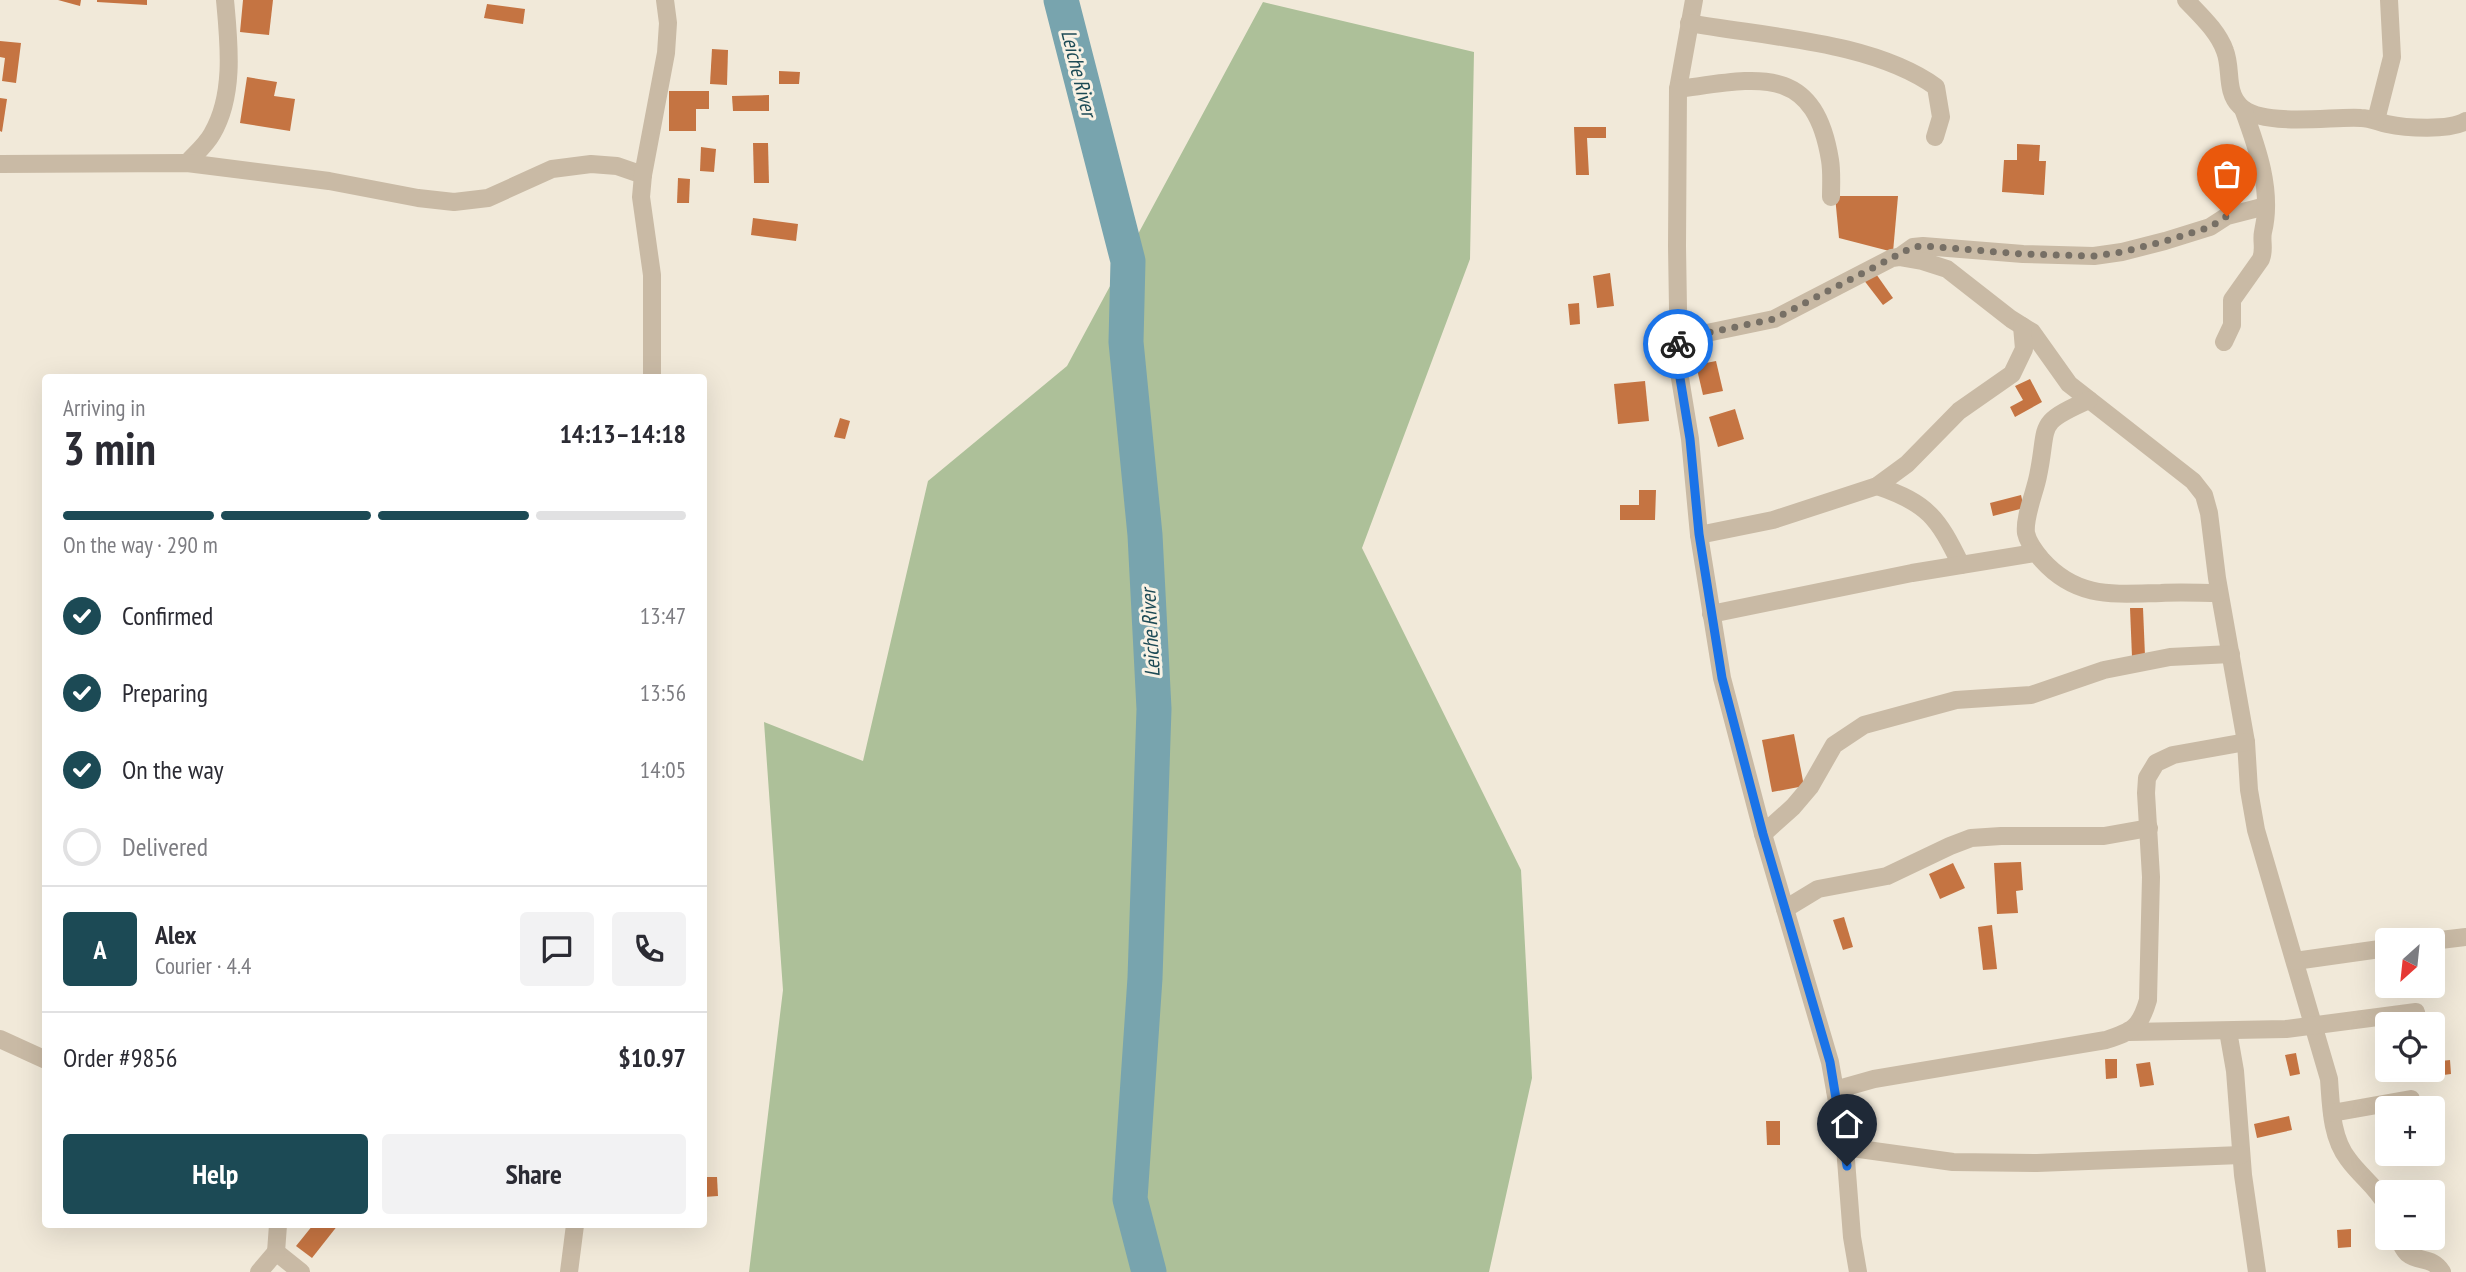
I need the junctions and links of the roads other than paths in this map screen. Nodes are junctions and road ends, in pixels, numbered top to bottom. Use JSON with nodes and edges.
{"nodes":[{"id":1,"x":225,"y":0,"type":"edge"},
{"id":2,"x":665,"y":0,"type":"edge"},
{"id":3,"x":1694,"y":0,"type":"edge"},
{"id":4,"x":2186,"y":0,"type":"edge"},
{"id":5,"x":2389,"y":0,"type":"edge"},
{"id":6,"x":1689,"y":23,"type":"junction"},
{"id":7,"x":1678,"y":89,"type":"junction"},
{"id":8,"x":2243,"y":109,"type":"junction"},
{"id":9,"x":2376,"y":120,"type":"junction"},
{"id":10,"x":2466,"y":121,"type":"edge"},
{"id":11,"x":1935,"y":136,"type":"dead end"},
{"id":12,"x":187,"y":163,"type":"junction"},
{"id":13,"x":0,"y":164,"type":"edge"},
{"id":14,"x":643,"y":174,"type":"junction"},
{"id":15,"x":1831,"y":197,"type":"dead end"},
{"id":16,"x":2266,"y":206,"type":"junction"},
{"id":17,"x":1899,"y":257,"type":"junction"},
{"id":18,"x":2022,"y":326,"type":"junction"},
{"id":19,"x":1678,"y":339,"type":"junction"},
{"id":20,"x":2224,"y":342,"type":"dead end"},
{"id":21,"x":652,"y":374,"type":"edge"},
{"id":22,"x":2089,"y":400,"type":"junction"},
{"id":23,"x":1877,"y":486,"type":"junction"},
{"id":24,"x":1699,"y":534,"type":"junction"},
{"id":25,"x":2035,"y":552,"type":"junction"},
{"id":26,"x":1961,"y":565,"type":"junction"},
{"id":27,"x":2219,"y":593,"type":"junction"},
{"id":28,"x":1711,"y":614,"type":"junction"},
{"id":29,"x":2231,"y":654,"type":"junction"},
{"id":30,"x":2246,"y":742,"type":"junction"},
{"id":31,"x":2149,"y":828,"type":"junction"},
{"id":32,"x":1763,"y":834,"type":"junction"},
{"id":33,"x":1785,"y":909,"type":"junction"},
{"id":34,"x":2466,"y":937,"type":"edge"},
{"id":35,"x":2445,"y":939,"type":"edge"},
{"id":36,"x":2375,"y":950,"type":"edge"},
{"id":37,"x":2295,"y":961,"type":"junction"},
{"id":38,"x":2375,"y":1018,"type":"edge"},
{"id":39,"x":2314,"y":1027,"type":"junction"},
{"id":40,"x":2228,"y":1031,"type":"junction"},
{"id":41,"x":2129,"y":1032,"type":"junction"},
{"id":42,"x":0,"y":1039,"type":"edge"},
{"id":43,"x":42,"y":1058,"type":"edge"},
{"id":44,"x":1835,"y":1090,"type":"junction"},
{"id":45,"x":2375,"y":1105,"type":"edge"},
{"id":46,"x":2332,"y":1112,"type":"junction"},
{"id":47,"x":1845,"y":1147,"type":"junction"},
{"id":48,"x":2241,"y":1155,"type":"junction"},
{"id":49,"x":2375,"y":1186,"type":"edge"},
{"id":50,"x":278,"y":1228,"type":"edge"},
{"id":51,"x":575,"y":1228,"type":"edge"},
{"id":52,"x":2405,"y":1250,"type":"edge"},
{"id":53,"x":276,"y":1252,"type":"junction"},
{"id":54,"x":259,"y":1272,"type":"edge"},
{"id":55,"x":301,"y":1272,"type":"edge"},
{"id":56,"x":569,"y":1272,"type":"edge"},
{"id":57,"x":1858,"y":1272,"type":"edge"},
{"id":58,"x":2257,"y":1272,"type":"edge"},
{"id":59,"x":2442,"y":1272,"type":"edge"}],
"edges":[{"from":1,"to":12,"type":"street"},
{"from":2,"to":14,"type":"street"},
{"from":3,"to":6,"type":"street"},
{"from":4,"to":8,"type":"street"},
{"from":5,"to":9,"type":"street"},
{"from":6,"to":7,"type":"street"},
{"from":6,"to":11,"type":"street"},
{"from":7,"to":15,"type":"street"},
{"from":7,"to":19,"type":"street"},
{"from":8,"to":9,"type":"street"},
{"from":8,"to":16,"type":"street"},
{"from":9,"to":10,"type":"street"},
{"from":12,"to":13,"type":"street"},
{"from":12,"to":14,"type":"street"},
{"from":14,"to":21,"type":"street"},
{"from":16,"to":17,"type":"street"},
{"from":16,"to":20,"type":"street"},
{"from":17,"to":18,"type":"street"},
{"from":17,"to":19,"type":"street"},
{"from":18,"to":22,"type":"street"},
{"from":18,"to":23,"type":"street"},
{"from":19,"to":24,"type":"street"},
{"from":22,"to":25,"type":"street"},
{"from":22,"to":27,"type":"street"},
{"from":23,"to":24,"type":"street"},
{"from":23,"to":26,"type":"street"},
{"from":24,"to":28,"type":"street"},
{"from":25,"to":26,"type":"street"},
{"from":25,"to":27,"type":"street"},
{"from":26,"to":28,"type":"street"},
{"from":27,"to":29,"type":"street"},
{"from":28,"to":32,"type":"street"},
{"from":29,"to":30,"type":"street"},
{"from":29,"to":32,"type":"street"},
{"from":30,"to":31,"type":"street"},
{"from":30,"to":37,"type":"street"},
{"from":31,"to":33,"type":"street"},
{"from":31,"to":41,"type":"street"},
{"from":32,"to":33,"type":"street"},
{"from":33,"to":44,"type":"street"},
{"from":34,"to":35,"type":"street"},
{"from":36,"to":37,"type":"street"},
{"from":37,"to":39,"type":"street"},
{"from":38,"to":39,"type":"street"},
{"from":39,"to":40,"type":"street"},
{"from":39,"to":46,"type":"street"},
{"from":40,"to":41,"type":"street"},
{"from":40,"to":48,"type":"street"},
{"from":41,"to":44,"type":"street"},
{"from":42,"to":43,"type":"street"},
{"from":44,"to":47,"type":"street"},
{"from":45,"to":46,"type":"street"},
{"from":46,"to":49,"type":"street"},
{"from":47,"to":48,"type":"street"},
{"from":47,"to":57,"type":"street"},
{"from":48,"to":58,"type":"street"},
{"from":50,"to":53,"type":"street"},
{"from":51,"to":56,"type":"street"},
{"from":52,"to":59,"type":"street"},
{"from":53,"to":54,"type":"street"},
{"from":53,"to":55,"type":"street"}]}
